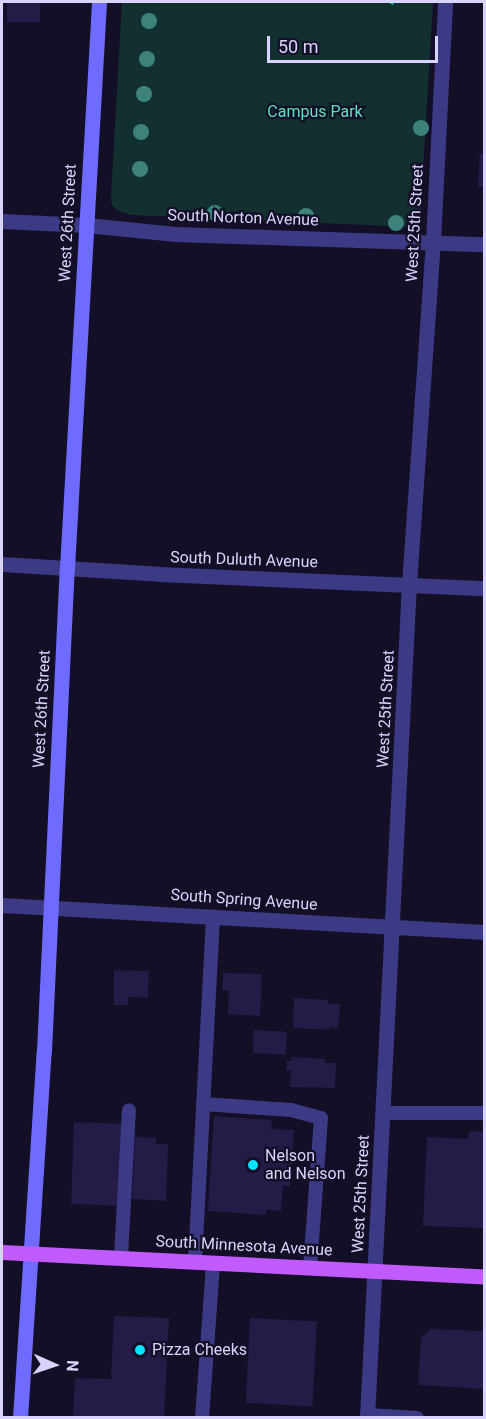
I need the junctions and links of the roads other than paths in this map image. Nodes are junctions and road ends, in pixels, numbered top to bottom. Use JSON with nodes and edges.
{"nodes":[{"id":1,"x":99,"y":2,"type":"edge"},
{"id":2,"x":445,"y":2,"type":"edge"},
{"id":3,"x":2,"y":221,"type":"edge"},
{"id":4,"x":86,"y":225,"type":"junction"},
{"id":5,"x":433,"y":241,"type":"junction"},
{"id":6,"x":484,"y":244,"type":"edge"},
{"id":7,"x":2,"y":564,"type":"edge"},
{"id":8,"x":67,"y":568,"type":"junction"},
{"id":9,"x":410,"y":584,"type":"junction"},
{"id":10,"x":484,"y":588,"type":"edge"},
{"id":11,"x":2,"y":905,"type":"edge"},
{"id":12,"x":52,"y":906,"type":"junction"},
{"id":13,"x":213,"y":916,"type":"junction"},
{"id":14,"x":394,"y":928,"type":"junction"},
{"id":15,"x":484,"y":932,"type":"edge"},
{"id":16,"x":203,"y":1104,"type":"junction"},
{"id":17,"x":129,"y":1110,"type":"dead end"},
{"id":18,"x":383,"y":1113,"type":"junction"},
{"id":19,"x":484,"y":1113,"type":"edge"},
{"id":20,"x":2,"y":1252,"type":"edge"},
{"id":21,"x":31,"y":1253,"type":"junction"},
{"id":22,"x":121,"y":1257,"type":"junction"},
{"id":23,"x":195,"y":1261,"type":"junction"},
{"id":24,"x":213,"y":1263,"type":"junction"},
{"id":25,"x":310,"y":1267,"type":"junction"},
{"id":26,"x":374,"y":1270,"type":"junction"},
{"id":27,"x":484,"y":1276,"type":"edge"},
{"id":28,"x":367,"y":1416,"type":"edge"},
{"id":29,"x":20,"y":1418,"type":"edge"},
{"id":30,"x":202,"y":1418,"type":"edge"},
{"id":31,"x":417,"y":1418,"type":"edge"}],
"edges":[{"from":1,"to":4,"type":"main road","name":"West 26th Street"},
{"from":2,"to":5,"type":"street","name":"West 25th Street"},
{"from":3,"to":4,"type":"street","name":"South Norton Avenue"},
{"from":4,"to":5,"type":"street","name":"South Norton Avenue"},
{"from":4,"to":8,"type":"main road","name":"West 26th Street"},
{"from":5,"to":6,"type":"street","name":"South Norton Avenue"},
{"from":5,"to":9,"type":"street","name":"West 25th Street"},
{"from":7,"to":8,"type":"street","name":"South Duluth Avenue"},
{"from":8,"to":9,"type":"street","name":"South Duluth Avenue"},
{"from":8,"to":12,"type":"main road","name":"West 26th Street"},
{"from":9,"to":10,"type":"street","name":"South Duluth Avenue"},
{"from":9,"to":14,"type":"street","name":"West 25th Street"},
{"from":11,"to":12,"type":"street","name":"South Spring Avenue"},
{"from":12,"to":13,"type":"street","name":"South Spring Avenue"},
{"from":12,"to":21,"type":"main road","name":"West 26th Street"},
{"from":13,"to":14,"type":"street","name":"South Spring Avenue"},
{"from":13,"to":16,"type":"lane"},
{"from":14,"to":15,"type":"street","name":"South Spring Avenue"},
{"from":14,"to":18,"type":"street","name":"West 25th Street"},
{"from":16,"to":23,"type":"lane"},
{"from":16,"to":25,"type":"lane"},
{"from":17,"to":22,"type":"lane"},
{"from":18,"to":19,"type":"lane"},
{"from":18,"to":26,"type":"street","name":"West 25th Street"},
{"from":20,"to":21,"type":"main road","name":"South Minnesota Avenue"},
{"from":21,"to":22,"type":"main road","name":"South Minnesota Avenue"},
{"from":21,"to":29,"type":"main road","name":"West 26th Street"},
{"from":22,"to":23,"type":"main road","name":"South Minnesota Avenue"},
{"from":23,"to":24,"type":"main road","name":"South Minnesota Avenue"},
{"from":24,"to":25,"type":"main road","name":"South Minnesota Avenue"},
{"from":24,"to":30,"type":"lane"},
{"from":25,"to":26,"type":"main road","name":"South Minnesota Avenue"},
{"from":26,"to":27,"type":"main road","name":"South Minnesota Avenue"},
{"from":26,"to":28,"type":"street","name":"West 25th Street"},
{"from":28,"to":31,"type":"lane"}]}
